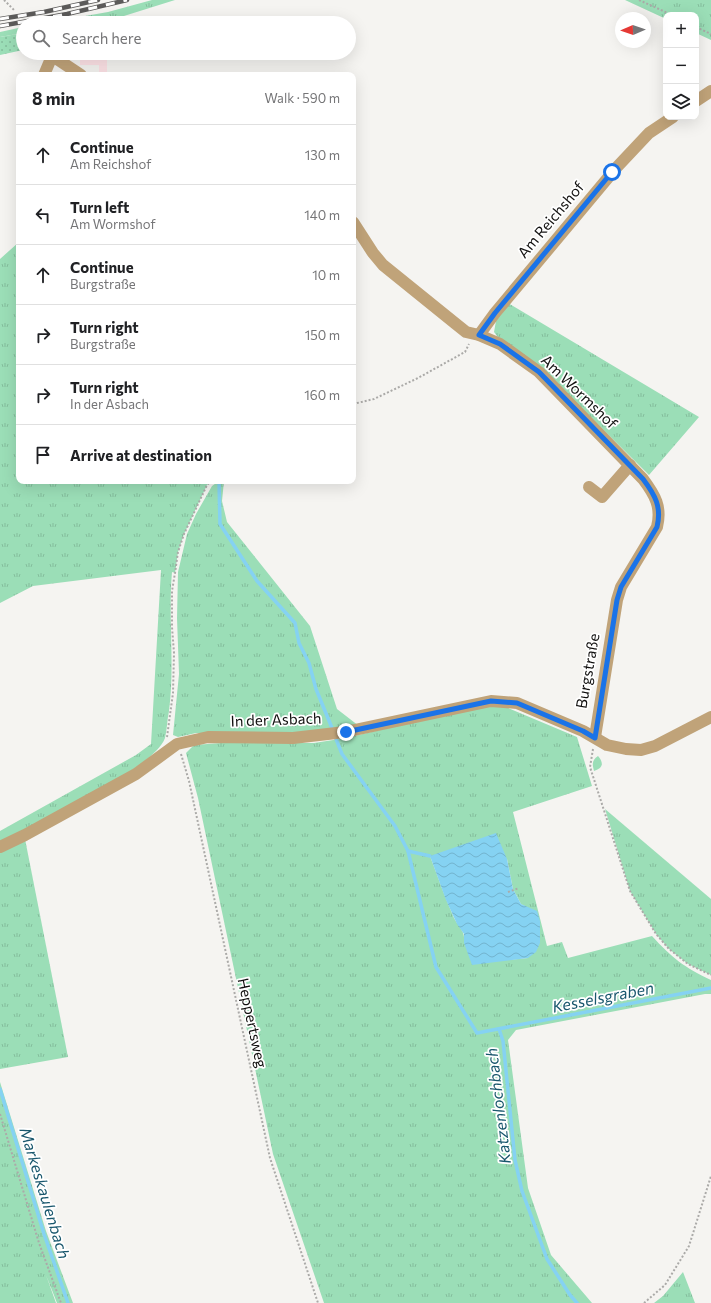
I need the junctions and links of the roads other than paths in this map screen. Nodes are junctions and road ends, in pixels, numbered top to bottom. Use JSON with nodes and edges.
{"nodes":[{"id":1,"x":48,"y":60,"type":"edge"},
{"id":2,"x":59,"y":60,"type":"edge"},
{"id":3,"x":45,"y":72,"type":"edge"},
{"id":4,"x":77,"y":72,"type":"edge"},
{"id":5,"x":711,"y":91,"type":"edge"},
{"id":6,"x":699,"y":99,"type":"edge"},
{"id":7,"x":668,"y":120,"type":"edge"},
{"id":8,"x":356,"y":227,"type":"edge"},
{"id":9,"x":479,"y":335,"type":"junction"},
{"id":10,"x":630,"y":465,"type":"junction"},
{"id":11,"x":589,"y":487,"type":"dead end"},
{"id":12,"x":650,"y":488,"type":"joint"},
{"id":13,"x":711,"y":717,"type":"edge"},
{"id":14,"x":595,"y":738,"type":"junction"},
{"id":15,"x":0,"y":847,"type":"edge"}],
"edges":[{"from":1,"to":3,"type":"street"},
{"from":2,"to":4,"type":"street"},
{"from":5,"to":6,"type":"street"},
{"from":7,"to":9,"type":"street","name":"Am Reichshof"},
{"from":8,"to":9,"type":"street","name":"Am Wormshof"},
{"from":9,"to":10,"type":"street","name":"Am Wormshof"},
{"from":10,"to":11,"type":"street"},
{"from":10,"to":12,"type":"street","name":"Am Wormshof"},
{"from":12,"to":14,"type":"street","name":"Burgstraße"},
{"from":13,"to":14,"type":"street","name":"In der Asbach"},
{"from":14,"to":15,"type":"street","name":"In der Asbach"}]}
